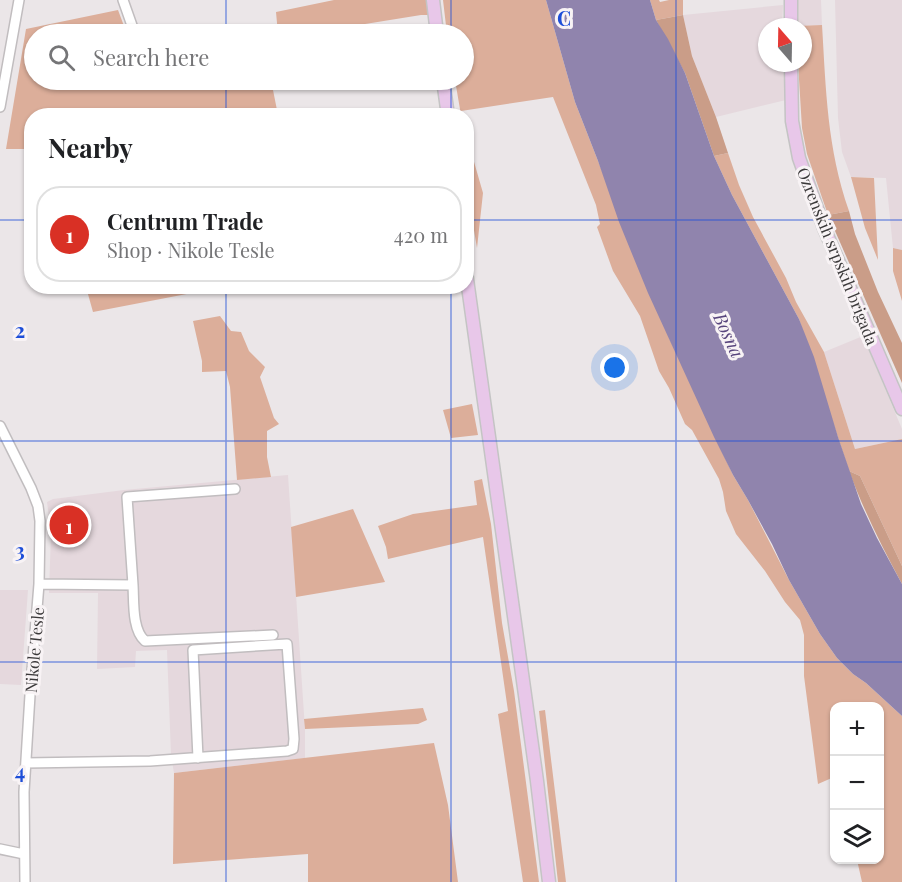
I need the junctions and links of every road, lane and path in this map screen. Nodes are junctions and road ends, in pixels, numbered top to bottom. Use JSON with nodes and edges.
{"nodes":[{"id":1,"x":19,"y":0,"type":"edge"},
{"id":2,"x":123,"y":0,"type":"edge"},
{"id":3,"x":433,"y":0,"type":"edge"},
{"id":4,"x":791,"y":0,"type":"edge"},
{"id":5,"x":791,"y":18,"type":"edge"},
{"id":6,"x":131,"y":24,"type":"edge"},
{"id":7,"x":436,"y":24,"type":"edge"},
{"id":8,"x":791,"y":72,"type":"edge"},
{"id":9,"x":444,"y":90,"type":"edge"},
{"id":10,"x":0,"y":107,"type":"edge"},
{"id":11,"x":447,"y":108,"type":"edge"},
{"id":12,"x":469,"y":294,"type":"edge"},
{"id":13,"x":902,"y":409,"type":"edge"},
{"id":14,"x":0,"y":426,"type":"edge"},
{"id":15,"x":235,"y":489,"type":"dead end"},
{"id":16,"x":39,"y":584,"type":"junction"},
{"id":17,"x":133,"y":585,"type":"junction"},
{"id":18,"x":273,"y":635,"type":"dead end"},
{"id":19,"x":198,"y":758,"type":"junction"},
{"id":20,"x":26,"y":764,"type":"junction"},
{"id":21,"x":0,"y":849,"type":"edge"},
{"id":22,"x":24,"y":854,"type":"junction"},
{"id":23,"x":25,"y":882,"type":"edge"},
{"id":24,"x":549,"y":882,"type":"edge"}],
"edges":[{"from":1,"to":10,"type":"street"},
{"from":2,"to":6,"type":"street"},
{"from":3,"to":7,"type":"main road"},
{"from":4,"to":5,"type":"main road"},
{"from":8,"to":13,"type":"main road","name":"Ozrenskih srpskih brigada"},
{"from":9,"to":11,"type":"main road"},
{"from":12,"to":24,"type":"main road"},
{"from":14,"to":16,"type":"street","name":"Nikole Tesle"},
{"from":15,"to":17,"type":"street"},
{"from":16,"to":17,"type":"street"},
{"from":16,"to":20,"type":"street","name":"Nikole Tesle"},
{"from":17,"to":18,"type":"street"},
{"from":19,"to":19,"type":"street"},
{"from":19,"to":20,"type":"street"},
{"from":20,"to":22,"type":"street","name":"Nikole Tesle"},
{"from":21,"to":22,"type":"street"},
{"from":22,"to":23,"type":"street","name":"Nikole Tesle"}]}
